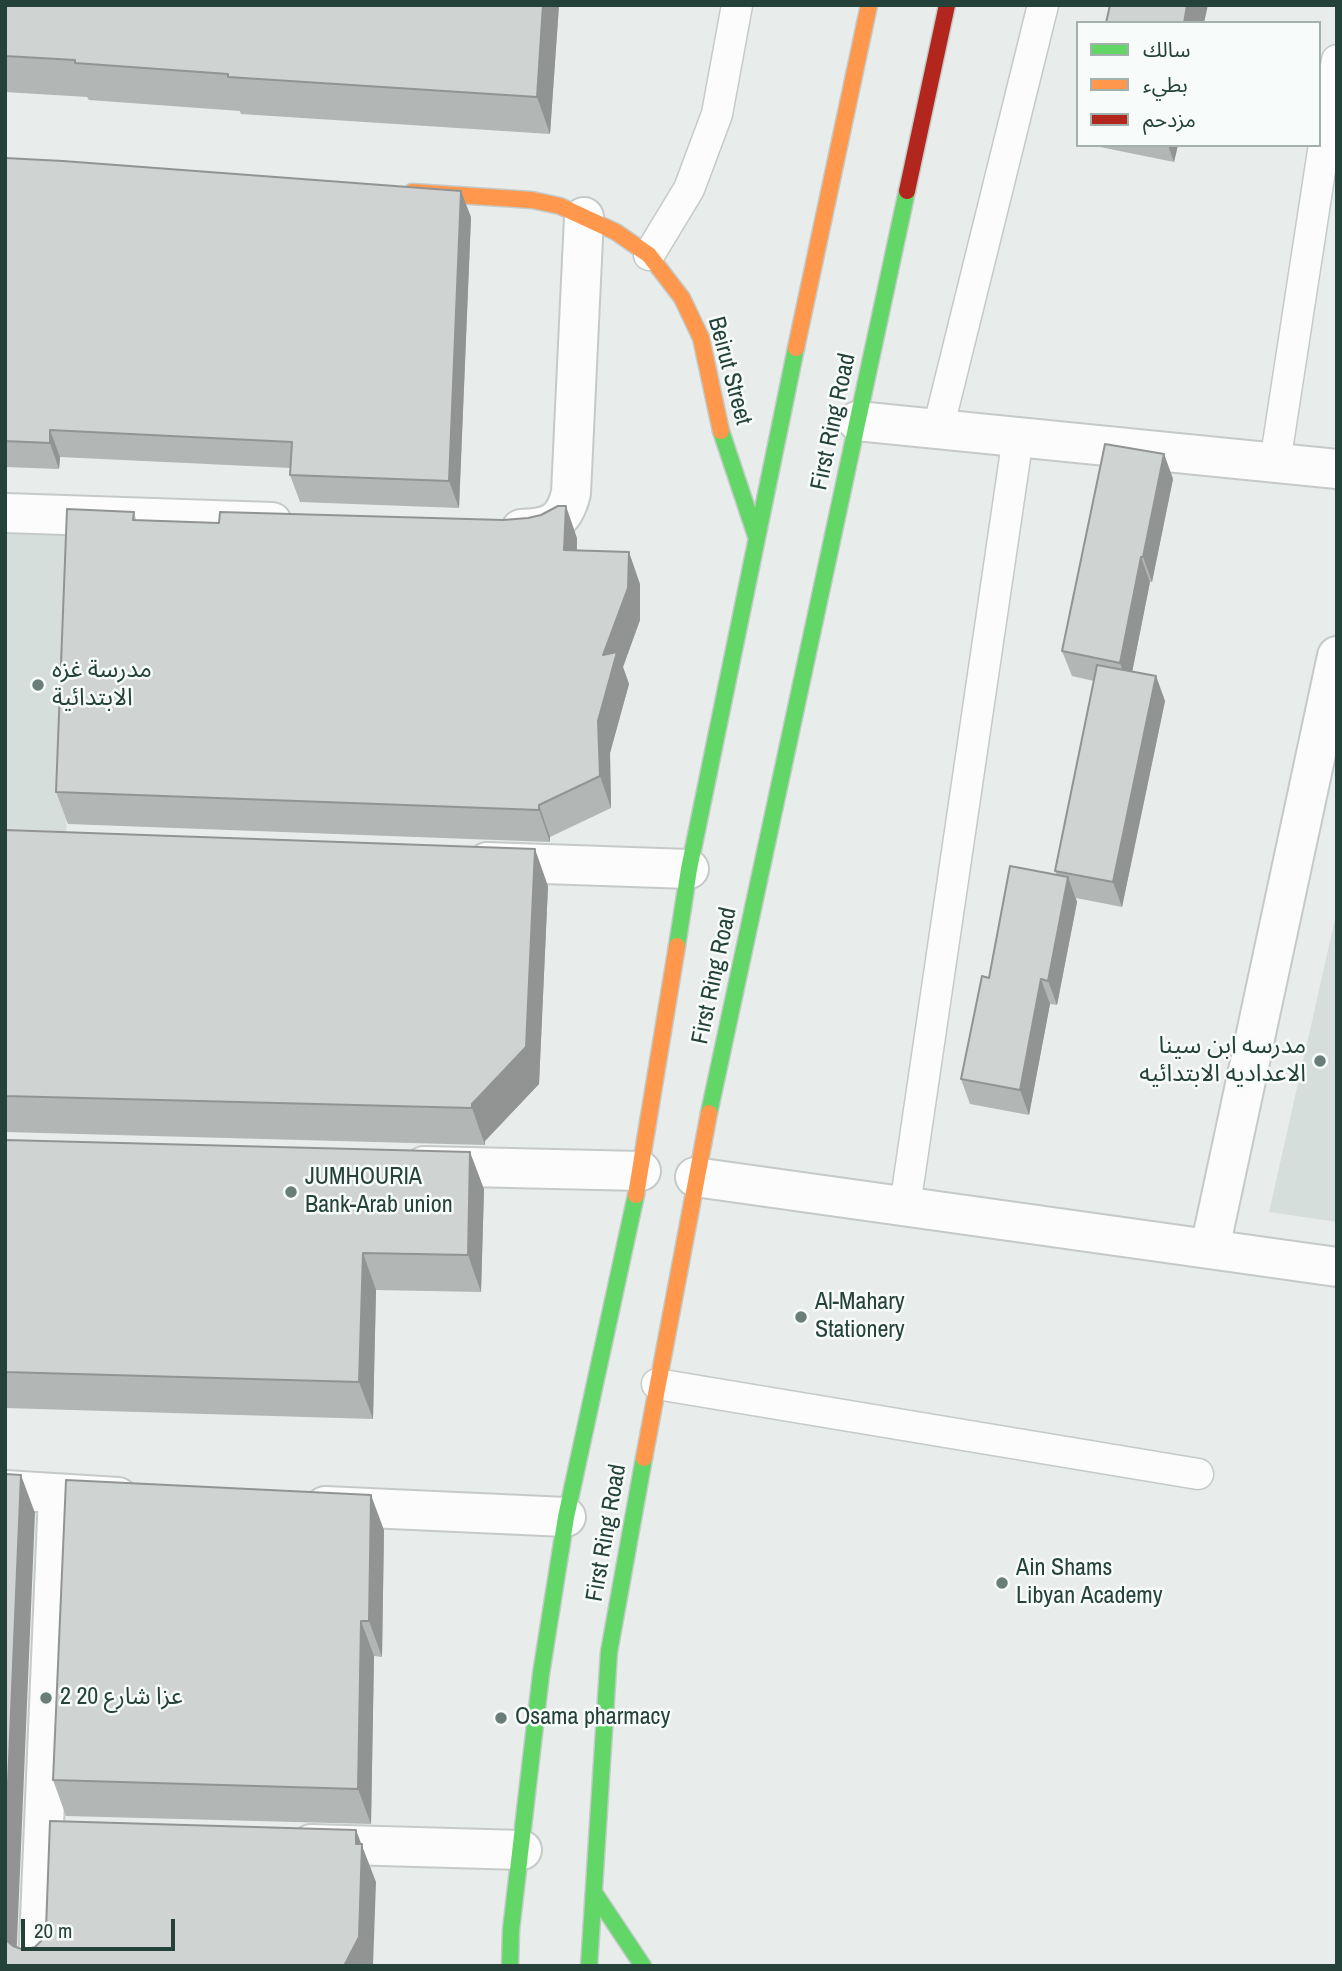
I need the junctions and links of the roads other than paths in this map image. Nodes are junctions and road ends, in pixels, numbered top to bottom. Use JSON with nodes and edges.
{"nodes":[{"id":1,"x":737,"y":5,"type":"edge"},
{"id":2,"x":869,"y":5,"type":"edge"},
{"id":3,"x":947,"y":5,"type":"edge"},
{"id":4,"x":1043,"y":5,"type":"edge"},
{"id":5,"x":1337,"y":60,"type":"edge"},
{"id":6,"x":392,"y":191,"type":"edge"},
{"id":7,"x":584,"y":217,"type":"junction"},
{"id":8,"x":649,"y":255,"type":"junction"},
{"id":9,"x":858,"y":421,"type":"junction"},
{"id":10,"x":938,"y":429,"type":"junction"},
{"id":11,"x":1018,"y":438,"type":"junction"},
{"id":12,"x":1275,"y":463,"type":"junction"},
{"id":13,"x":1337,"y":469,"type":"edge"},
{"id":14,"x":5,"y":513,"type":"edge"},
{"id":15,"x":305,"y":524,"type":"edge"},
{"id":16,"x":483,"y":530,"type":"edge"},
{"id":17,"x":756,"y":536,"type":"junction"},
{"id":18,"x":1337,"y":656,"type":"edge"},
{"id":19,"x":452,"y":861,"type":"edge"},
{"id":20,"x":689,"y":869,"type":"junction"},
{"id":21,"x":391,"y":1165,"type":"edge"},
{"id":22,"x":641,"y":1171,"type":"junction"},
{"id":23,"x":695,"y":1177,"type":"junction"},
{"id":24,"x":905,"y":1206,"type":"junction"},
{"id":25,"x":1210,"y":1248,"type":"junction"},
{"id":26,"x":1337,"y":1267,"type":"edge"},
{"id":27,"x":657,"y":1384,"type":"junction"},
{"id":28,"x":1198,"y":1474,"type":"dead end"},
{"id":29,"x":5,"y":1490,"type":"edge"},
{"id":30,"x":58,"y":1494,"type":"junction"},
{"id":31,"x":154,"y":1498,"type":"edge"},
{"id":32,"x":292,"y":1505,"type":"edge"},
{"id":33,"x":566,"y":1517,"type":"junction"},
{"id":34,"x":43,"y":1837,"type":"junction"},
{"id":35,"x":84,"y":1838,"type":"edge"},
{"id":36,"x":276,"y":1843,"type":"edge"},
{"id":37,"x":522,"y":1850,"type":"junction"},
{"id":38,"x":595,"y":1894,"type":"junction"},
{"id":39,"x":511,"y":1930,"type":"junction"},
{"id":40,"x":493,"y":1957,"type":"dead end"},
{"id":41,"x":38,"y":1966,"type":"edge"},
{"id":42,"x":510,"y":1966,"type":"edge"},
{"id":43,"x":589,"y":1966,"type":"edge"},
{"id":44,"x":643,"y":1966,"type":"edge"}],
"edges":[{"from":1,"to":8,"type":"lane"},
{"from":2,"to":17,"type":"main road","name":"First Ring Road"},
{"from":3,"to":9,"type":"main road","name":"First Ring Road"},
{"from":4,"to":10,"type":"lane"},
{"from":5,"to":12,"type":"lane"},
{"from":6,"to":7,"type":"main road","name":"Beirut Street"},
{"from":7,"to":8,"type":"main road","name":"Beirut Street"},
{"from":7,"to":16,"type":"street"},
{"from":8,"to":17,"type":"main road","name":"Beirut Street"},
{"from":9,"to":10,"type":"street"},
{"from":9,"to":23,"type":"main road","name":"First Ring Road"},
{"from":10,"to":11,"type":"street"},
{"from":11,"to":12,"type":"street"},
{"from":11,"to":24,"type":"lane"},
{"from":12,"to":13,"type":"street"},
{"from":14,"to":15,"type":"street"},
{"from":17,"to":20,"type":"main road","name":"First Ring Road"},
{"from":18,"to":25,"type":"street"},
{"from":19,"to":20,"type":"street"},
{"from":20,"to":22,"type":"main road","name":"First Ring Road"},
{"from":21,"to":22,"type":"street"},
{"from":22,"to":33,"type":"main road","name":"First Ring Road"},
{"from":23,"to":24,"type":"street"},
{"from":23,"to":27,"type":"main road","name":"First Ring Road"},
{"from":24,"to":25,"type":"street"},
{"from":25,"to":26,"type":"street"},
{"from":27,"to":28,"type":"lane"},
{"from":27,"to":38,"type":"main road","name":"First Ring Road"},
{"from":29,"to":30,"type":"street"},
{"from":30,"to":31,"type":"street"},
{"from":30,"to":34,"type":"street"},
{"from":32,"to":33,"type":"street"},
{"from":33,"to":37,"type":"main road","name":"First Ring Road"},
{"from":34,"to":35,"type":"street"},
{"from":34,"to":41,"type":"street"},
{"from":36,"to":37,"type":"street"},
{"from":37,"to":39,"type":"main road","name":"First Ring Road"},
{"from":38,"to":43,"type":"main road","name":"First Ring Road"},
{"from":38,"to":44,"type":"main road"},
{"from":39,"to":40,"type":"main road"},
{"from":39,"to":42,"type":"main road","name":"First Ring Road"}]}
